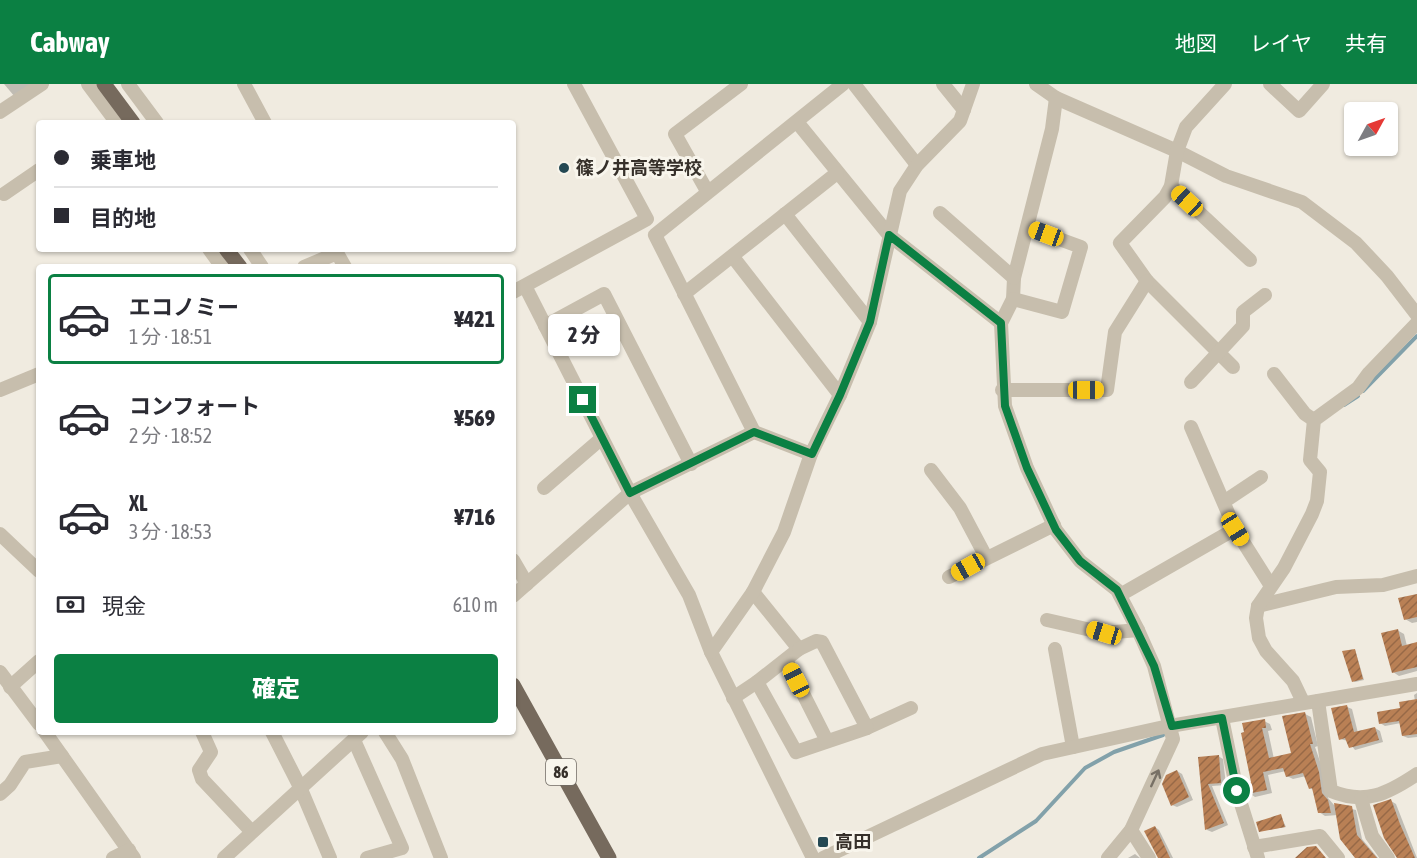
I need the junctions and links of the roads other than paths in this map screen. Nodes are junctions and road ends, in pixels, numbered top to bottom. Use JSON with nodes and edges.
{"nodes":[{"id":1,"x":42,"y":84,"type":"edge"},
{"id":2,"x":88,"y":84,"type":"edge"},
{"id":3,"x":104,"y":84,"type":"edge"},
{"id":4,"x":128,"y":84,"type":"edge"},
{"id":5,"x":244,"y":84,"type":"edge"},
{"id":6,"x":574,"y":84,"type":"edge"},
{"id":7,"x":741,"y":84,"type":"edge"},
{"id":8,"x":843,"y":84,"type":"edge"},
{"id":9,"x":854,"y":84,"type":"edge"},
{"id":10,"x":943,"y":84,"type":"edge"},
{"id":11,"x":973,"y":84,"type":"edge"},
{"id":12,"x":1036,"y":84,"type":"edge"},
{"id":13,"x":1225,"y":84,"type":"edge"},
{"id":14,"x":1270,"y":84,"type":"edge"},
{"id":15,"x":1323,"y":84,"type":"edge"},
{"id":16,"x":1056,"y":98,"type":"junction"},
{"id":17,"x":964,"y":110,"type":"junction"},
{"id":18,"x":0,"y":112,"type":"edge"},
{"id":19,"x":119,"y":120,"type":"edge"},
{"id":20,"x":120,"y":120,"type":"edge"},
{"id":21,"x":155,"y":120,"type":"edge"},
{"id":22,"x":263,"y":120,"type":"edge"},
{"id":23,"x":797,"y":122,"type":"junction"},
{"id":24,"x":1177,"y":151,"type":"junction"},
{"id":25,"x":917,"y":165,"type":"junction"},
{"id":26,"x":36,"y":172,"type":"edge"},
{"id":27,"x":837,"y":173,"type":"junction"},
{"id":28,"x":1171,"y":186,"type":"junction"},
{"id":29,"x":707,"y":191,"type":"junction"},
{"id":30,"x":4,"y":194,"type":"dead end"},
{"id":31,"x":939,"y":213,"type":"dead end"},
{"id":32,"x":785,"y":214,"type":"junction"},
{"id":33,"x":1029,"y":228,"type":"junction"},
{"id":34,"x":889,"y":235,"type":"junction"},
{"id":35,"x":228,"y":252,"type":"edge"},
{"id":36,"x":334,"y":252,"type":"edge"},
{"id":37,"x":733,"y":256,"type":"junction"},
{"id":38,"x":1250,"y":260,"type":"dead end"},
{"id":39,"x":238,"y":264,"type":"edge"},
{"id":40,"x":310,"y":264,"type":"edge"},
{"id":41,"x":1014,"y":278,"type":"junction"},
{"id":42,"x":1147,"y":281,"type":"junction"},
{"id":43,"x":519,"y":289,"type":"edge"},
{"id":44,"x":684,"y":294,"type":"junction"},
{"id":45,"x":1265,"y":294,"type":"dead end"},
{"id":46,"x":1013,"y":299,"type":"junction"},
{"id":47,"x":1417,"y":315,"type":"edge"},
{"id":48,"x":870,"y":322,"type":"junction"},
{"id":49,"x":1001,"y":323,"type":"junction"},
{"id":50,"x":1417,"y":323,"type":"edge"},
{"id":51,"x":545,"y":326,"type":"junction"},
{"id":52,"x":1218,"y":352,"type":"junction"},
{"id":53,"x":1233,"y":367,"type":"dead end"},
{"id":54,"x":1274,"y":374,"type":"dead end"},
{"id":55,"x":36,"y":375,"type":"edge"},
{"id":56,"x":1191,"y":382,"type":"dead end"},
{"id":57,"x":0,"y":390,"type":"edge"},
{"id":58,"x":1002,"y":390,"type":"junction"},
{"id":59,"x":840,"y":395,"type":"junction"},
{"id":60,"x":1314,"y":420,"type":"junction"},
{"id":61,"x":1191,"y":427,"type":"dead end"},
{"id":62,"x":754,"y":432,"type":"junction"},
{"id":63,"x":602,"y":438,"type":"junction"},
{"id":64,"x":812,"y":454,"type":"junction"},
{"id":65,"x":691,"y":464,"type":"junction"},
{"id":66,"x":931,"y":470,"type":"dead end"},
{"id":67,"x":1261,"y":477,"type":"dead end"},
{"id":68,"x":544,"y":488,"type":"dead end"},
{"id":69,"x":630,"y":493,"type":"junction"},
{"id":70,"x":1225,"y":501,"type":"junction"},
{"id":71,"x":1054,"y":525,"type":"junction"},
{"id":72,"x":1235,"y":529,"type":"junction"},
{"id":73,"x":0,"y":534,"type":"edge"},
{"id":74,"x":986,"y":557,"type":"junction"},
{"id":75,"x":516,"y":565,"type":"edge"},
{"id":76,"x":36,"y":568,"type":"edge"},
{"id":77,"x":1417,"y":576,"type":"edge"},
{"id":78,"x":949,"y":577,"type":"dead end"},
{"id":79,"x":527,"y":584,"type":"junction"},
{"id":80,"x":1271,"y":586,"type":"junction"},
{"id":81,"x":753,"y":592,"type":"junction"},
{"id":82,"x":516,"y":593,"type":"edge"},
{"id":83,"x":1120,"y":595,"type":"junction"},
{"id":84,"x":1258,"y":606,"type":"junction"},
{"id":85,"x":1047,"y":620,"type":"dead end"},
{"id":86,"x":1138,"y":630,"type":"junction"},
{"id":87,"x":799,"y":649,"type":"junction"},
{"id":88,"x":1055,"y":649,"type":"dead end"},
{"id":89,"x":711,"y":652,"type":"junction"},
{"id":90,"x":786,"y":660,"type":"junction"},
{"id":91,"x":36,"y":664,"type":"edge"},
{"id":92,"x":0,"y":672,"type":"edge"},
{"id":93,"x":757,"y":682,"type":"junction"},
{"id":94,"x":1417,"y":684,"type":"edge"},
{"id":95,"x":10,"y":687,"type":"junction"},
{"id":96,"x":516,"y":690,"type":"edge"},
{"id":97,"x":733,"y":698,"type":"junction"},
{"id":98,"x":1318,"y":701,"type":"junction"},
{"id":99,"x":1303,"y":702,"type":"junction"},
{"id":100,"x":910,"y":708,"type":"dead end"},
{"id":101,"x":1222,"y":718,"type":"junction"},
{"id":102,"x":36,"y":720,"type":"edge"},
{"id":103,"x":1172,"y":726,"type":"junction"},
{"id":104,"x":867,"y":728,"type":"junction"},
{"id":105,"x":47,"y":735,"type":"edge"},
{"id":106,"x":203,"y":735,"type":"edge"},
{"id":107,"x":274,"y":735,"type":"edge"},
{"id":108,"x":387,"y":735,"type":"edge"},
{"id":109,"x":358,"y":736,"type":"edge"},
{"id":110,"x":827,"y":741,"type":"junction"},
{"id":111,"x":1073,"y":747,"type":"junction"},
{"id":112,"x":62,"y":756,"type":"junction"},
{"id":113,"x":1417,"y":774,"type":"edge"},
{"id":114,"x":300,"y":788,"type":"junction"},
{"id":115,"x":0,"y":794,"type":"edge"},
{"id":116,"x":1361,"y":799,"type":"junction"},
{"id":117,"x":1131,"y":830,"type":"junction"},
{"id":118,"x":251,"y":831,"type":"junction"},
{"id":119,"x":1256,"y":853,"type":"edge"},
{"id":120,"x":131,"y":854,"type":"edge"},
{"id":121,"x":113,"y":858,"type":"edge"},
{"id":122,"x":224,"y":858,"type":"edge"},
{"id":123,"x":330,"y":858,"type":"edge"},
{"id":124,"x":367,"y":858,"type":"edge"},
{"id":125,"x":441,"y":858,"type":"edge"},
{"id":126,"x":609,"y":858,"type":"edge"},
{"id":127,"x":813,"y":858,"type":"edge"},
{"id":128,"x":823,"y":858,"type":"edge"},
{"id":129,"x":1108,"y":858,"type":"edge"},
{"id":130,"x":1149,"y":858,"type":"edge"},
{"id":131,"x":1338,"y":858,"type":"edge"},
{"id":132,"x":1389,"y":858,"type":"edge"}],
"edges":[{"from":1,"to":18,"type":"street"},
{"from":2,"to":19,"type":"street"},
{"from":3,"to":20,"type":"main road"},
{"from":4,"to":21,"type":"street"},
{"from":5,"to":22,"type":"street"},
{"from":6,"to":43,"type":"street"},
{"from":7,"to":29,"type":"street"},
{"from":8,"to":23,"type":"street"},
{"from":9,"to":25,"type":"street"},
{"from":10,"to":17,"type":"street"},
{"from":11,"to":17,"type":"street"},
{"from":12,"to":16,"type":"street"},
{"from":13,"to":24,"type":"street"},
{"from":14,"to":15,"type":"street"},
{"from":16,"to":24,"type":"street"},
{"from":16,"to":33,"type":"street"},
{"from":17,"to":25,"type":"street"},
{"from":23,"to":27,"type":"street"},
{"from":23,"to":29,"type":"street"},
{"from":24,"to":28,"type":"street"},
{"from":24,"to":47,"type":"street"},
{"from":25,"to":34,"type":"street"},
{"from":26,"to":30,"type":"street"},
{"from":27,"to":32,"type":"street"},
{"from":27,"to":34,"type":"street"},
{"from":28,"to":38,"type":"street"},
{"from":28,"to":42,"type":"street"},
{"from":29,"to":44,"type":"street"},
{"from":31,"to":41,"type":"street"},
{"from":32,"to":37,"type":"street"},
{"from":32,"to":48,"type":"street"},
{"from":33,"to":41,"type":"street"},
{"from":33,"to":46,"type":"street"},
{"from":34,"to":48,"type":"street"},
{"from":34,"to":49,"type":"street"},
{"from":35,"to":39,"type":"main road"},
{"from":36,"to":40,"type":"street"},
{"from":37,"to":44,"type":"street"},
{"from":37,"to":59,"type":"street"},
{"from":41,"to":46,"type":"street"},
{"from":42,"to":52,"type":"street"},
{"from":42,"to":58,"type":"street"},
{"from":43,"to":51,"type":"street"},
{"from":44,"to":62,"type":"street"},
{"from":45,"to":52,"type":"street"},
{"from":46,"to":49,"type":"street"},
{"from":48,"to":59,"type":"street"},
{"from":49,"to":58,"type":"street"},
{"from":50,"to":60,"type":"street"},
{"from":51,"to":63,"type":"street"},
{"from":51,"to":65,"type":"street"},
{"from":52,"to":53,"type":"street"},
{"from":52,"to":56,"type":"street"},
{"from":54,"to":60,"type":"street"},
{"from":55,"to":57,"type":"street"},
{"from":58,"to":71,"type":"street"},
{"from":59,"to":64,"type":"street"},
{"from":60,"to":80,"type":"street"},
{"from":61,"to":70,"type":"street"},
{"from":62,"to":64,"type":"street"},
{"from":62,"to":65,"type":"street"},
{"from":63,"to":68,"type":"street"},
{"from":63,"to":69,"type":"street"},
{"from":64,"to":81,"type":"street"},
{"from":65,"to":69,"type":"street"},
{"from":66,"to":74,"type":"street"},
{"from":67,"to":70,"type":"street"},
{"from":69,"to":79,"type":"street"},
{"from":69,"to":89,"type":"street"},
{"from":70,"to":72,"type":"street"},
{"from":71,"to":74,"type":"street"},
{"from":71,"to":83,"type":"street"},
{"from":72,"to":80,"type":"street"},
{"from":72,"to":83,"type":"street"},
{"from":73,"to":76,"type":"street"},
{"from":74,"to":78,"type":"street"},
{"from":75,"to":79,"type":"street"},
{"from":77,"to":84,"type":"street"},
{"from":79,"to":82,"type":"street"},
{"from":80,"to":84,"type":"street"},
{"from":81,"to":87,"type":"street"},
{"from":81,"to":89,"type":"street"},
{"from":83,"to":86,"type":"street"},
{"from":84,"to":99,"type":"street"},
{"from":85,"to":86,"type":"street"},
{"from":86,"to":103,"type":"street"},
{"from":87,"to":90,"type":"street"},
{"from":87,"to":104,"type":"street"},
{"from":88,"to":111,"type":"street"},
{"from":89,"to":97,"type":"street"},
{"from":90,"to":93,"type":"street"},
{"from":90,"to":110,"type":"street"},
{"from":91,"to":95,"type":"street"},
{"from":92,"to":95,"type":"street"},
{"from":93,"to":97,"type":"street"},
{"from":93,"to":110,"type":"street"},
{"from":94,"to":98,"type":"street"},
{"from":95,"to":102,"type":"street"},
{"from":96,"to":126,"type":"main road","number":"86"},
{"from":97,"to":127,"type":"street"},
{"from":98,"to":99,"type":"street"},
{"from":98,"to":116,"type":"street"},
{"from":99,"to":101,"type":"street"},
{"from":100,"to":104,"type":"street"},
{"from":101,"to":103,"type":"street"},
{"from":101,"to":119,"type":"street"},
{"from":103,"to":111,"type":"street"},
{"from":117,"to":103,"type":"street","one_way":true},
{"from":104,"to":110,"type":"street"},
{"from":105,"to":112,"type":"street"},
{"from":106,"to":118,"type":"street"},
{"from":107,"to":114,"type":"street"},
{"from":108,"to":125,"type":"street"},
{"from":109,"to":114,"type":"street"},
{"from":109,"to":124,"type":"street"},
{"from":111,"to":128,"type":"street"},
{"from":112,"to":115,"type":"street"},
{"from":112,"to":120,"type":"street"},
{"from":113,"to":116,"type":"street"},
{"from":114,"to":118,"type":"street"},
{"from":114,"to":123,"type":"street"},
{"from":116,"to":132,"type":"street"},
{"from":117,"to":129,"type":"street"},
{"from":117,"to":130,"type":"street"},
{"from":118,"to":122,"type":"street"},
{"from":119,"to":131,"type":"street"},
{"from":120,"to":121,"type":"street"}]}
